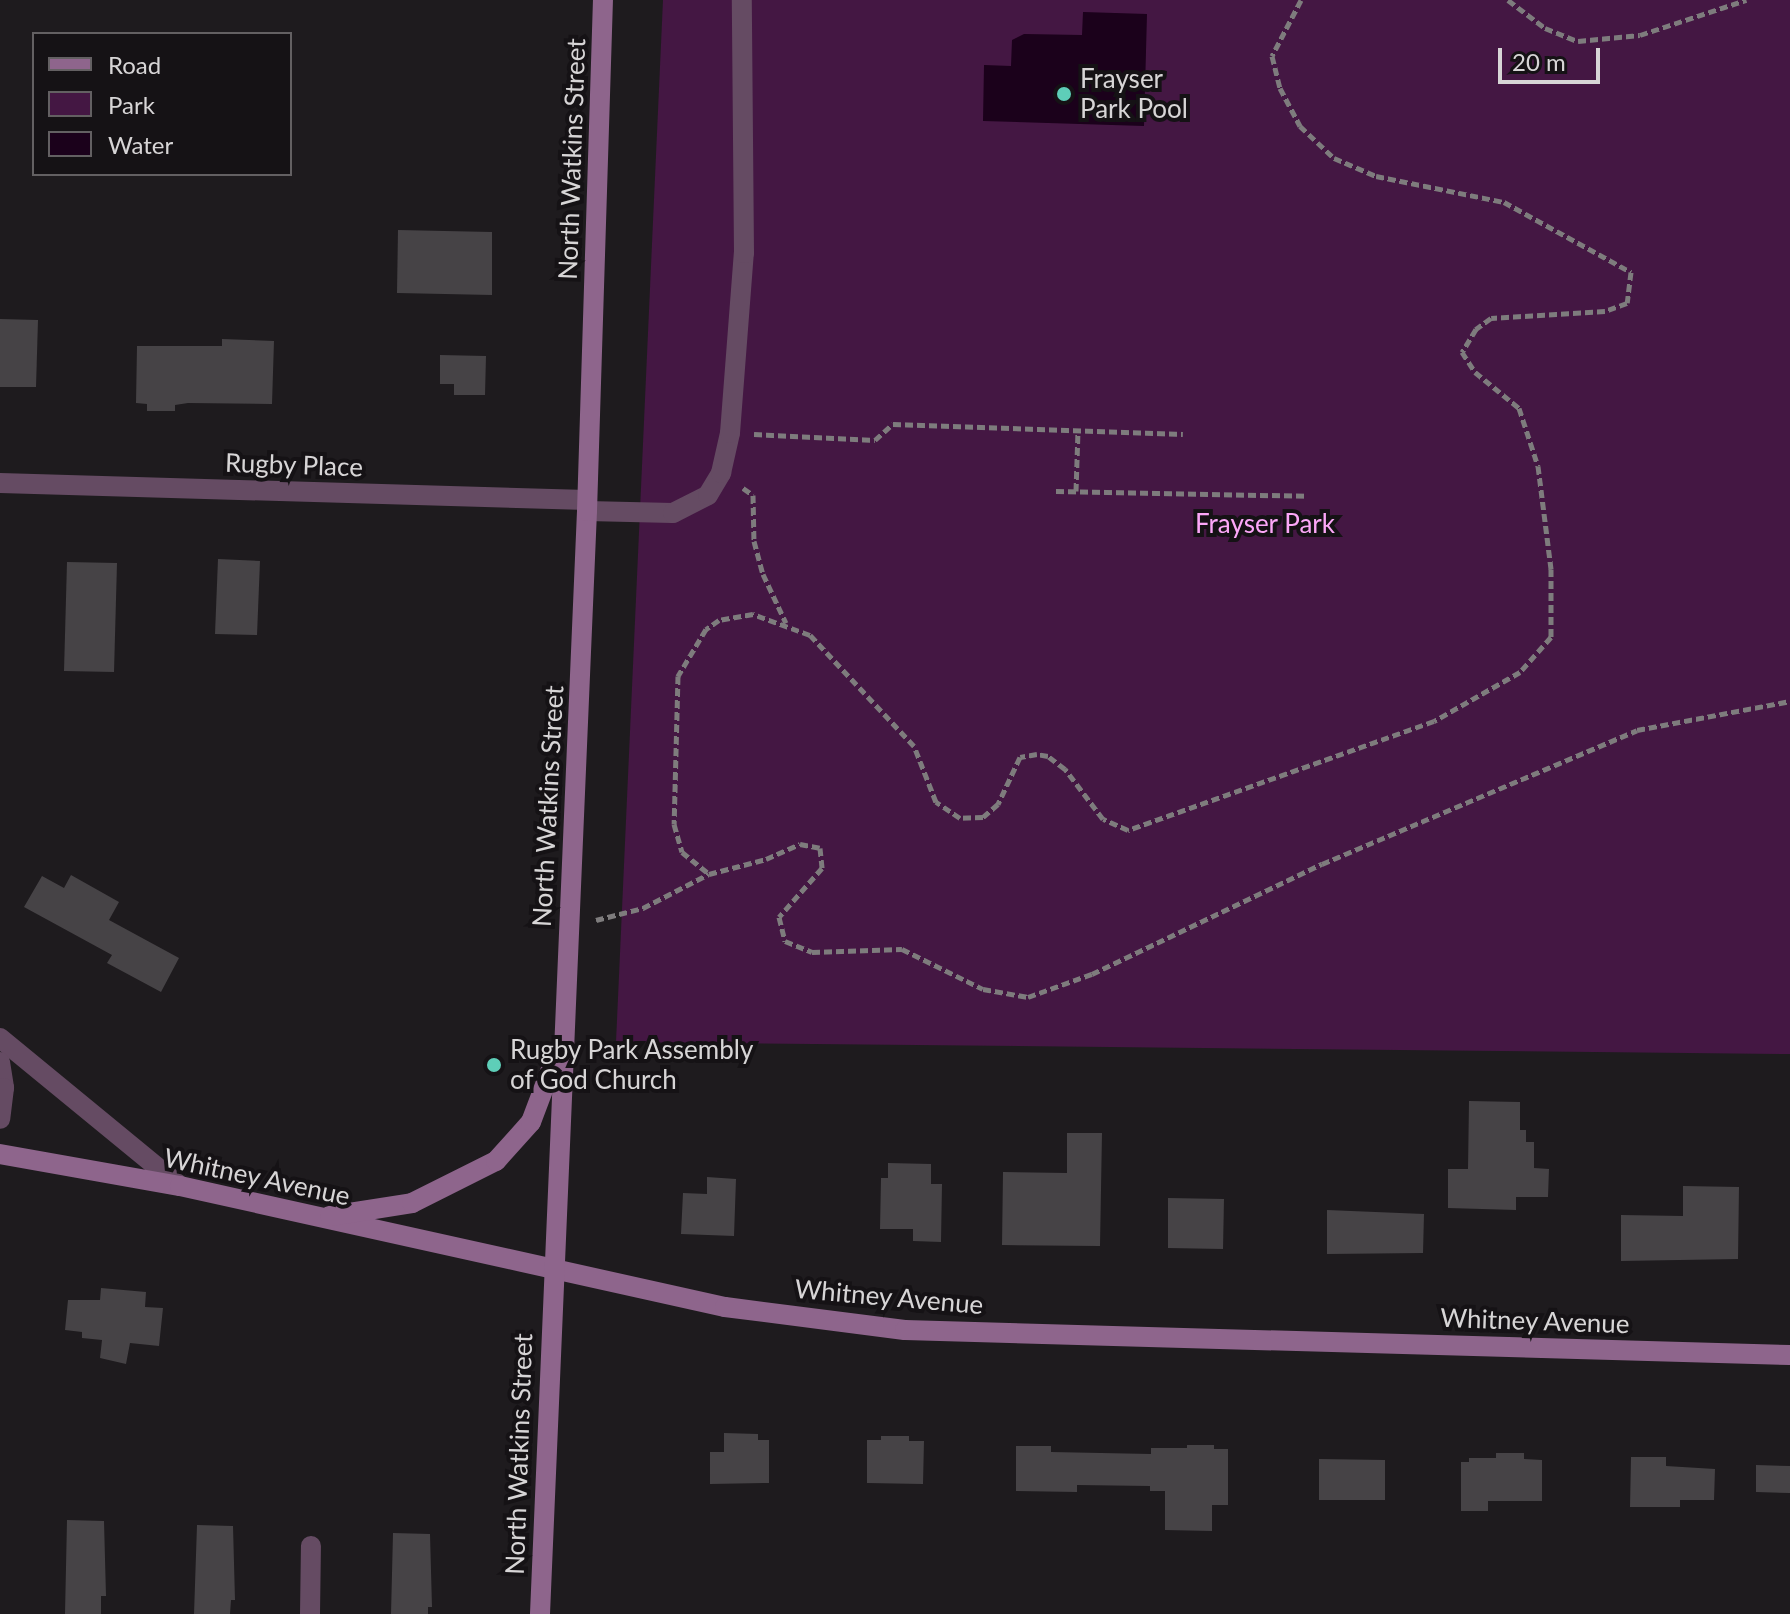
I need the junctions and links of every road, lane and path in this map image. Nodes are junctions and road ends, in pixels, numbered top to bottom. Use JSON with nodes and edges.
{"nodes":[{"id":1,"x":603,"y":0,"type":"edge"},
{"id":2,"x":742,"y":0,"type":"edge"},
{"id":3,"x":1301,"y":0,"type":"edge"},
{"id":4,"x":1508,"y":0,"type":"edge"},
{"id":5,"x":1746,"y":0,"type":"edge"},
{"id":6,"x":1078,"y":430,"type":"junction"},
{"id":7,"x":730,"y":433,"type":"junction"},
{"id":8,"x":1183,"y":434,"type":"dead end"},
{"id":9,"x":721,"y":473,"type":"junction"},
{"id":10,"x":0,"y":483,"type":"edge"},
{"id":11,"x":1056,"y":491,"type":"dead end"},
{"id":12,"x":1076,"y":491,"type":"junction"},
{"id":13,"x":1308,"y":496,"type":"dead end"},
{"id":14,"x":587,"y":505,"type":"junction"},
{"id":15,"x":786,"y":624,"type":"junction"},
{"id":16,"x":1790,"y":701,"type":"edge"},
{"id":17,"x":709,"y":874,"type":"junction"},
{"id":18,"x":568,"y":927,"type":"junction"},
{"id":19,"x":0,"y":1038,"type":"edge"},
{"id":20,"x":563,"y":1038,"type":"junction"},
{"id":21,"x":0,"y":1062,"type":"edge"},
{"id":22,"x":0,"y":1119,"type":"edge"},
{"id":23,"x":0,"y":1154,"type":"edge"},
{"id":24,"x":180,"y":1186,"type":"junction"},
{"id":25,"x":320,"y":1217,"type":"junction"},
{"id":26,"x":552,"y":1270,"type":"junction"},
{"id":27,"x":1790,"y":1355,"type":"edge"},
{"id":28,"x":311,"y":1546,"type":"dead end"},
{"id":29,"x":310,"y":1614,"type":"edge"},
{"id":30,"x":540,"y":1614,"type":"edge"}],
"edges":[{"from":1,"to":14,"type":"main road","name":"North Watkins Street"},
{"from":2,"to":7,"type":"street"},
{"from":3,"to":15,"type":"path"},
{"from":4,"to":5,"type":"path"},
{"from":6,"to":7,"type":"path"},
{"from":6,"to":8,"type":"path"},
{"from":6,"to":12,"type":"path"},
{"from":7,"to":9,"type":"street"},
{"from":9,"to":14,"type":"street","name":"Rugby Place"},
{"from":9,"to":15,"type":"path"},
{"from":10,"to":14,"type":"street","name":"Rugby Place"},
{"from":11,"to":12,"type":"path"},
{"from":12,"to":13,"type":"path"},
{"from":14,"to":18,"type":"main road","name":"North Watkins Street"},
{"from":15,"to":17,"type":"path"},
{"from":16,"to":17,"type":"path"},
{"from":17,"to":18,"type":"path"},
{"from":18,"to":20,"type":"main road","name":"North Watkins Street"},
{"from":19,"to":24,"type":"street"},
{"from":20,"to":25,"type":"main road"},
{"from":20,"to":26,"type":"main road","name":"North Watkins Street"},
{"from":21,"to":22,"type":"street"},
{"from":23,"to":24,"type":"main road","name":"Whitney Avenue"},
{"from":24,"to":25,"type":"main road","name":"Whitney Avenue"},
{"from":25,"to":26,"type":"main road","name":"Whitney Avenue"},
{"from":26,"to":27,"type":"main road","name":"Whitney Avenue"},
{"from":26,"to":30,"type":"main road","name":"North Watkins Street"},
{"from":28,"to":29,"type":"street"}]}
